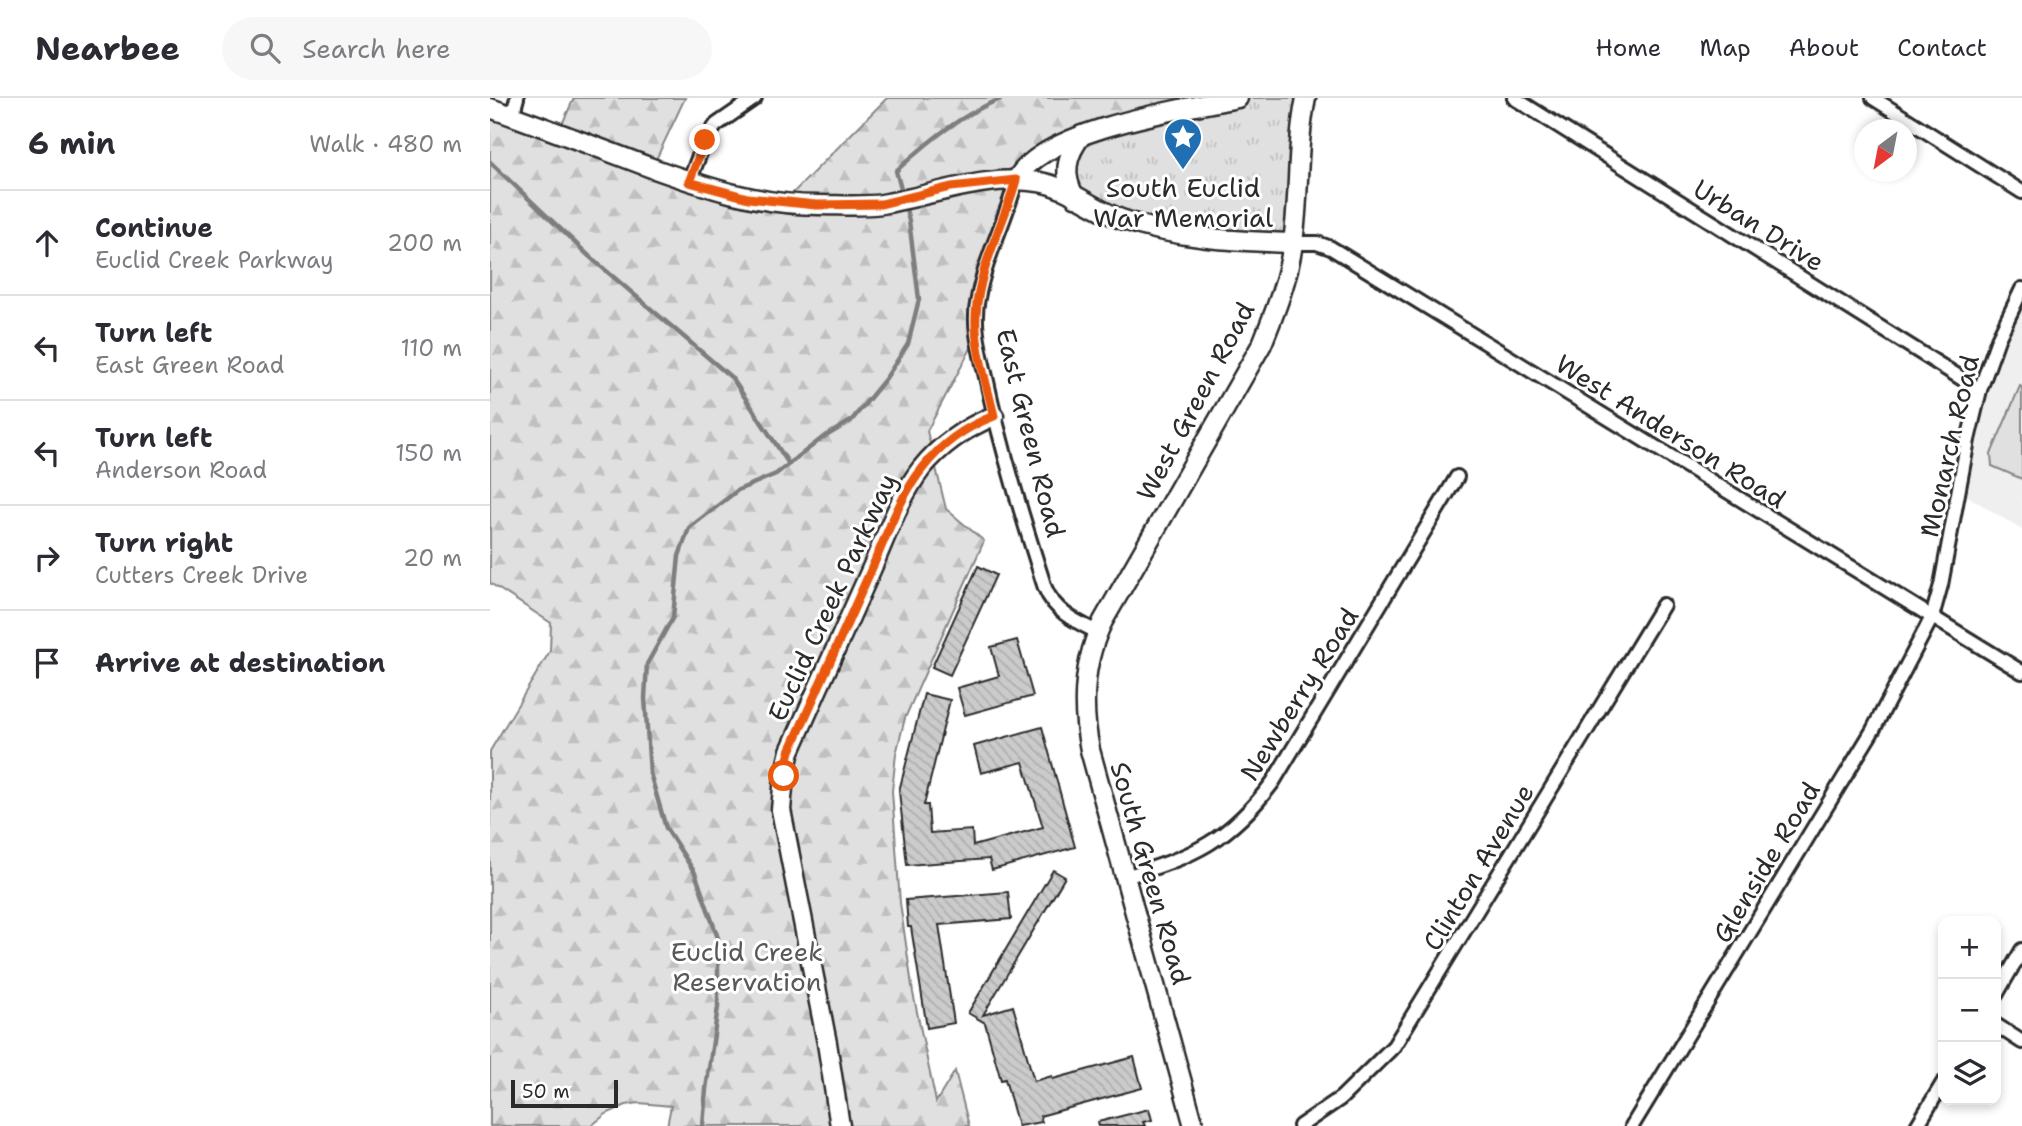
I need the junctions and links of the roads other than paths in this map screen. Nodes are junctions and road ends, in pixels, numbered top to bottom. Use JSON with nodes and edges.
{"nodes":[{"id":1,"x":517,"y":98,"type":"edge"},
{"id":2,"x":755,"y":98,"type":"edge"},
{"id":3,"x":1238,"y":98,"type":"edge"},
{"id":4,"x":1307,"y":98,"type":"edge"},
{"id":5,"x":1514,"y":98,"type":"edge"},
{"id":6,"x":1873,"y":98,"type":"edge"},
{"id":7,"x":490,"y":108,"type":"edge"},
{"id":8,"x":512,"y":116,"type":"junction"},
{"id":9,"x":1082,"y":135,"type":"junction"},
{"id":10,"x":1016,"y":180,"type":"junction"},
{"id":11,"x":689,"y":182,"type":"junction"},
{"id":12,"x":2022,"y":192,"type":"edge"},
{"id":13,"x":1075,"y":197,"type":"junction"},
{"id":14,"x":1293,"y":243,"type":"junction"},
{"id":15,"x":2022,"y":289,"type":"edge"},
{"id":16,"x":1980,"y":390,"type":"junction"},
{"id":17,"x":994,"y":416,"type":"junction"},
{"id":18,"x":1457,"y":477,"type":"dead end"},
{"id":19,"x":1663,"y":605,"type":"dead end"},
{"id":20,"x":1932,"y":617,"type":"junction"},
{"id":21,"x":1097,"y":632,"type":"junction"},
{"id":22,"x":2022,"y":671,"type":"edge"},
{"id":23,"x":1125,"y":877,"type":"junction"},
{"id":24,"x":2022,"y":950,"type":"edge"},
{"id":25,"x":2001,"y":986,"type":"edge"},
{"id":26,"x":2001,"y":1028,"type":"edge"},
{"id":27,"x":2022,"y":1042,"type":"edge"},
{"id":28,"x":1938,"y":1091,"type":"edge"},
{"id":29,"x":840,"y":1126,"type":"edge"},
{"id":30,"x":1194,"y":1126,"type":"edge"},
{"id":31,"x":1300,"y":1126,"type":"edge"},
{"id":32,"x":1632,"y":1126,"type":"edge"},
{"id":33,"x":1917,"y":1126,"type":"edge"}],
"edges":[{"from":1,"to":8,"type":"street"},
{"from":2,"to":11,"type":"street"},
{"from":3,"to":9,"type":"street"},
{"from":4,"to":14,"type":"street","name":"West Green Road"},
{"from":5,"to":16,"type":"street","name":"Urban Drive"},
{"from":6,"to":12,"type":"street"},
{"from":7,"to":8,"type":"street"},
{"from":8,"to":11,"type":"street"},
{"from":9,"to":10,"type":"street"},
{"from":9,"to":13,"type":"street"},
{"from":10,"to":11,"type":"street"},
{"from":10,"to":13,"type":"street"},
{"from":10,"to":17,"type":"street","name":"East Green Road"},
{"from":13,"to":14,"type":"street"},
{"from":14,"to":20,"type":"street","name":"West Anderson Road"},
{"from":14,"to":21,"type":"street","name":"West Green Road"},
{"from":15,"to":16,"type":"street","name":"Monarch Road"},
{"from":16,"to":20,"type":"street","name":"Monarch Road"},
{"from":17,"to":21,"type":"street","name":"East Green Road"},
{"from":17,"to":29,"type":"street","name":"Euclid Creek Parkway"},
{"from":18,"to":23,"type":"street","name":"Newberry Road"},
{"from":19,"to":31,"type":"street","name":"Clinton Avenue"},
{"from":20,"to":22,"type":"street","name":"West Anderson Road"},
{"from":20,"to":32,"type":"street","name":"Glenside Road"},
{"from":21,"to":23,"type":"street","name":"South Green Road"},
{"from":23,"to":30,"type":"street","name":"South Green Road"},
{"from":24,"to":25,"type":"street"},
{"from":26,"to":27,"type":"street"},
{"from":28,"to":33,"type":"street"}]}
